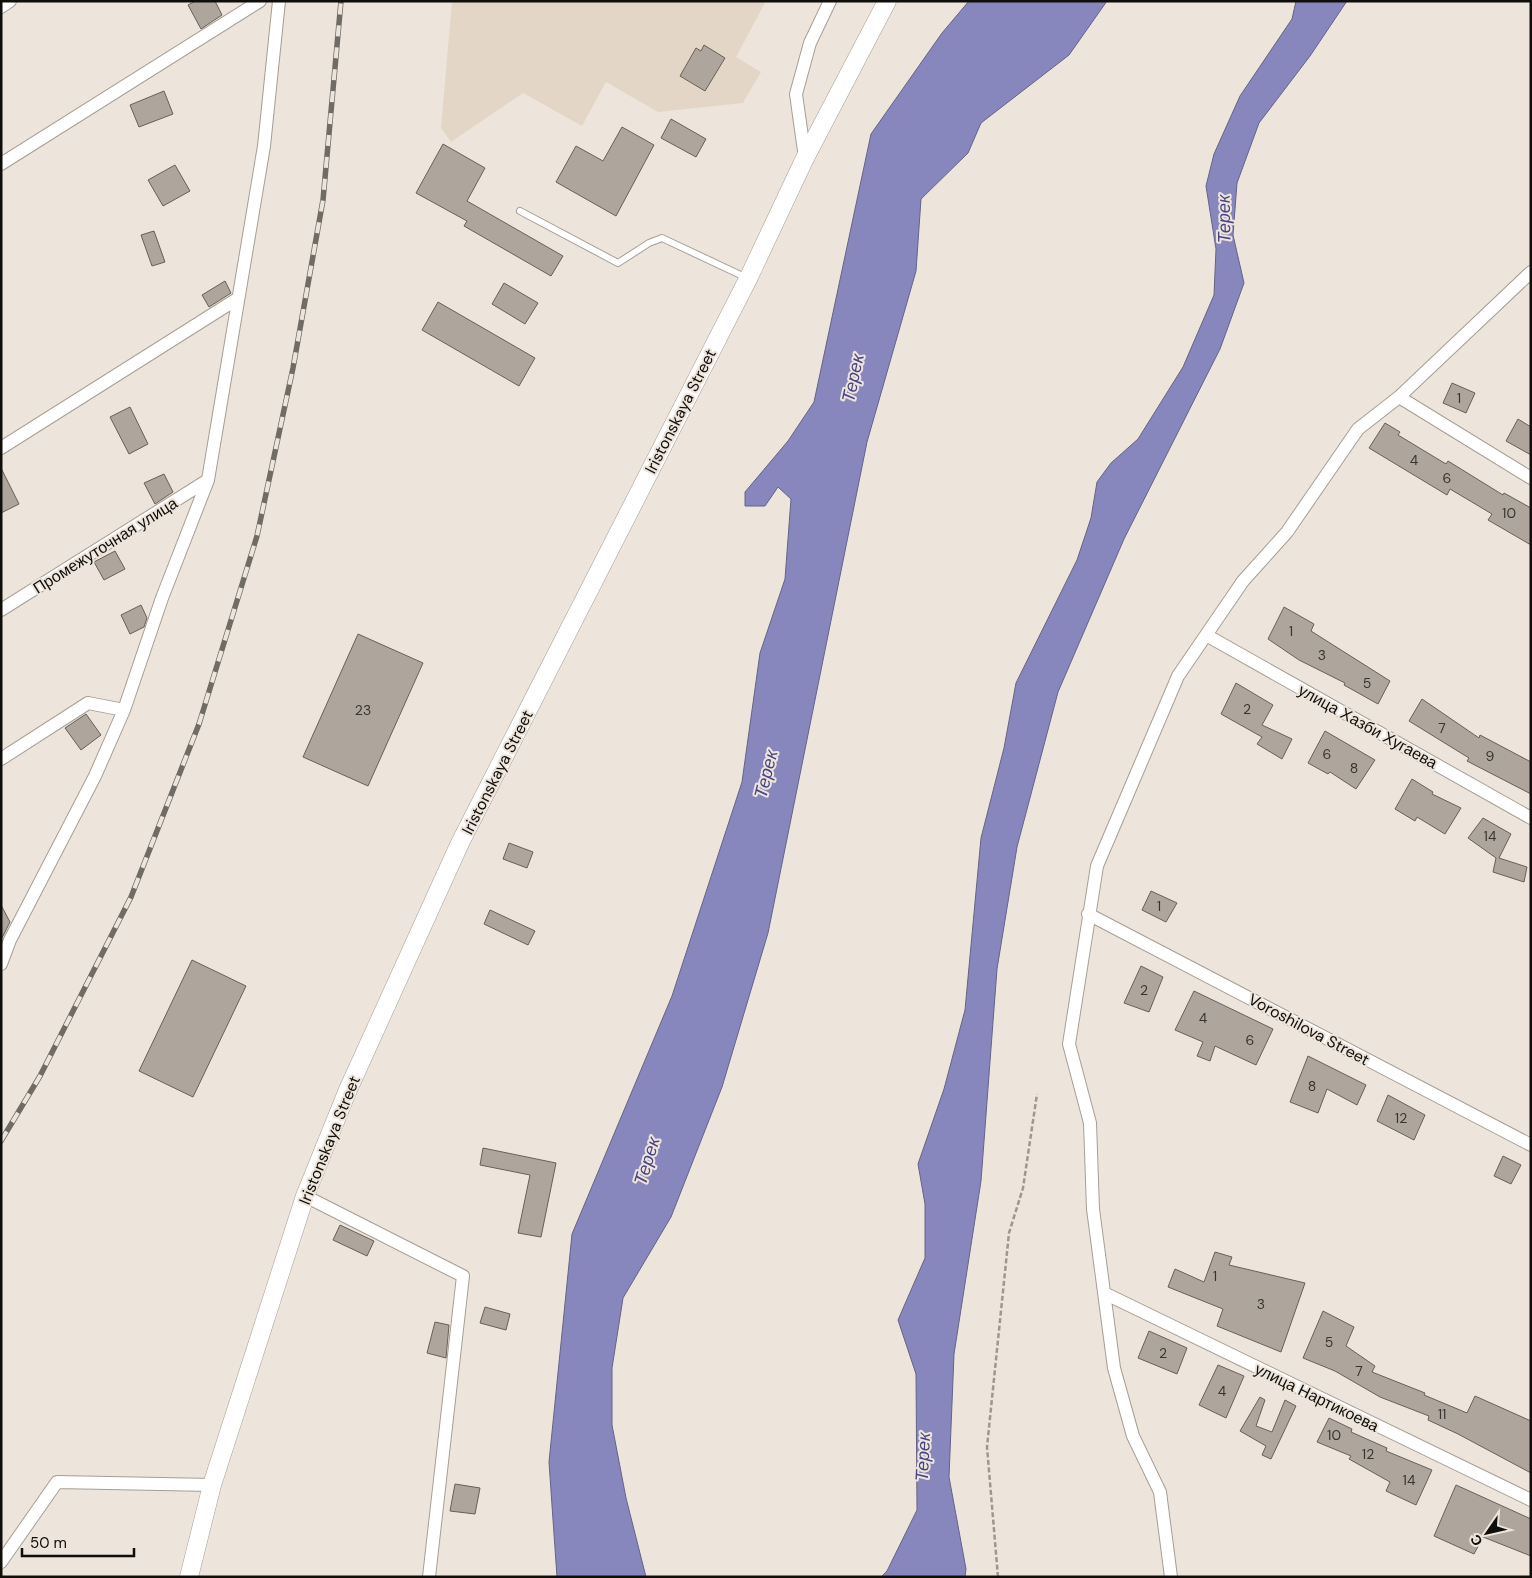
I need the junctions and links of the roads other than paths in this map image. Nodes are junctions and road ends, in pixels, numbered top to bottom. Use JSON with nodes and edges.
{"nodes":[{"id":1,"x":10,"y":1,"type":"edge"},
{"id":2,"x":260,"y":1,"type":"edge"},
{"id":3,"x":278,"y":1,"type":"edge"},
{"id":4,"x":830,"y":1,"type":"edge"},
{"id":5,"x":887,"y":1,"type":"edge"},
{"id":6,"x":1,"y":7,"type":"edge"},
{"id":7,"x":805,"y":158,"type":"junction"},
{"id":8,"x":1,"y":164,"type":"edge"},
{"id":9,"x":520,"y":212,"type":"dead end"},
{"id":10,"x":1531,"y":272,"type":"edge"},
{"id":11,"x":748,"y":279,"type":"junction"},
{"id":12,"x":237,"y":299,"type":"junction"},
{"id":13,"x":1399,"y":397,"type":"junction"},
{"id":14,"x":1,"y":448,"type":"edge"},
{"id":15,"x":1531,"y":478,"type":"edge"},
{"id":16,"x":208,"y":480,"type":"junction"},
{"id":17,"x":1,"y":610,"type":"edge"},
{"id":18,"x":1206,"y":634,"type":"junction"},
{"id":19,"x":124,"y":710,"type":"junction"},
{"id":20,"x":1,"y":759,"type":"edge"},
{"id":21,"x":1531,"y":818,"type":"edge"},
{"id":22,"x":1088,"y":914,"type":"junction"},
{"id":23,"x":1,"y":964,"type":"edge"},
{"id":24,"x":1531,"y":1145,"type":"edge"},
{"id":25,"x":304,"y":1196,"type":"junction"},
{"id":26,"x":1104,"y":1293,"type":"junction"},
{"id":27,"x":212,"y":1485,"type":"junction"},
{"id":28,"x":1531,"y":1500,"type":"edge"},
{"id":29,"x":1,"y":1562,"type":"edge"},
{"id":30,"x":189,"y":1577,"type":"edge"},
{"id":31,"x":429,"y":1577,"type":"edge"},
{"id":32,"x":1172,"y":1577,"type":"edge"}],
"edges":[{"from":1,"to":6,"type":"street"},
{"from":2,"to":8,"type":"street"},
{"from":3,"to":12,"type":"street"},
{"from":4,"to":7,"type":"street"},
{"from":5,"to":7,"type":"main road","name":"Iristonskaya Street"},
{"from":7,"to":11,"type":"main road","name":"Iristonskaya Street"},
{"from":9,"to":11,"type":"lane"},
{"from":10,"to":13,"type":"street"},
{"from":11,"to":25,"type":"main road","name":"Iristonskaya Street"},
{"from":12,"to":14,"type":"street"},
{"from":12,"to":16,"type":"street"},
{"from":13,"to":15,"type":"street"},
{"from":13,"to":18,"type":"street"},
{"from":16,"to":17,"type":"street","name":"Промежуточная улица"},
{"from":16,"to":19,"type":"street"},
{"from":18,"to":21,"type":"street","name":"улица Хазби Хугаева"},
{"from":18,"to":22,"type":"street"},
{"from":19,"to":20,"type":"street"},
{"from":19,"to":23,"type":"street"},
{"from":22,"to":24,"type":"street","name":"Voroshilova Street"},
{"from":22,"to":26,"type":"street"},
{"from":25,"to":27,"type":"main road","name":"Iristonskaya Street"},
{"from":25,"to":31,"type":"street"},
{"from":26,"to":28,"type":"street","name":"улица Нартикоева"},
{"from":26,"to":32,"type":"street"},
{"from":27,"to":29,"type":"street"},
{"from":27,"to":30,"type":"main road","name":"Iristonskaya Street"}]}
